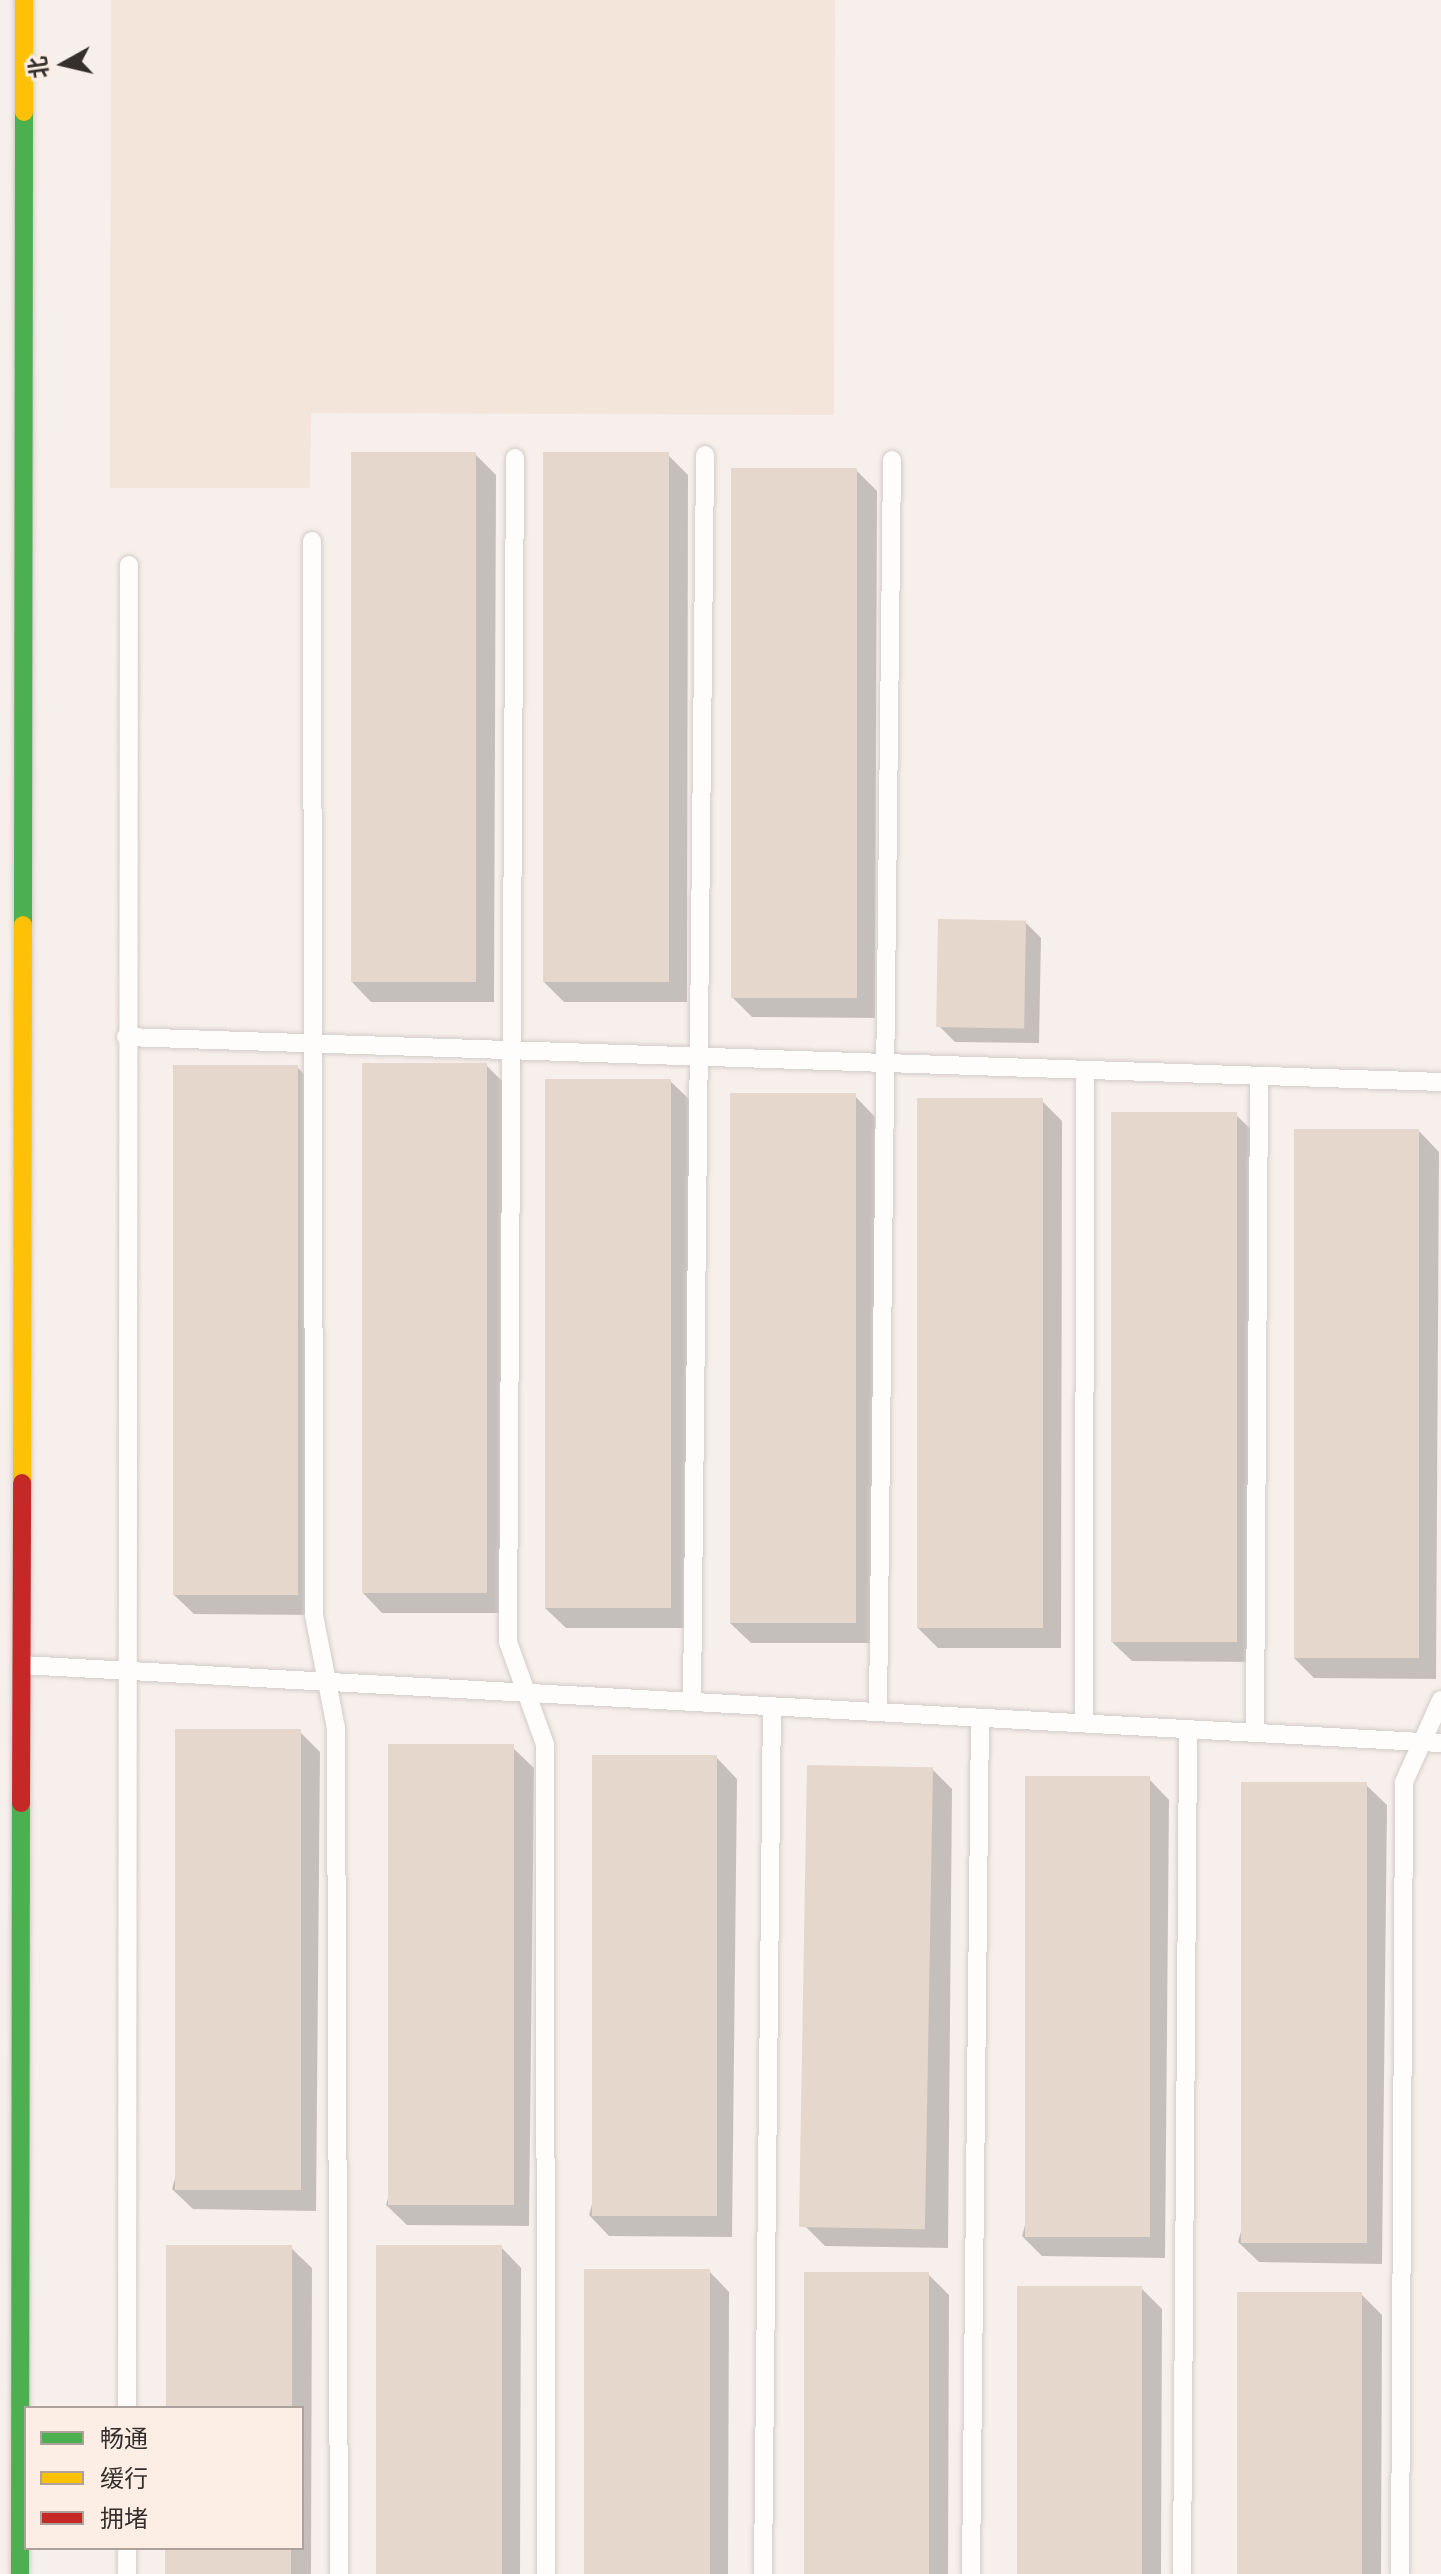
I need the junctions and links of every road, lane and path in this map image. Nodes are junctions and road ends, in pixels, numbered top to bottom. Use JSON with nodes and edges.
{"nodes":[{"id":1,"x":24,"y":0,"type":"edge"},
{"id":2,"x":705,"y":455,"type":"dead end"},
{"id":3,"x":515,"y":458,"type":"dead end"},
{"id":4,"x":892,"y":460,"type":"dead end"},
{"id":5,"x":312,"y":541,"type":"dead end"},
{"id":6,"x":129,"y":565,"type":"dead end"},
{"id":7,"x":126,"y":1037,"type":"junction"},
{"id":8,"x":313,"y":1043,"type":"junction"},
{"id":9,"x":512,"y":1050,"type":"junction"},
{"id":10,"x":699,"y":1056,"type":"junction"},
{"id":11,"x":885,"y":1063,"type":"junction"},
{"id":12,"x":1085,"y":1070,"type":"junction"},
{"id":13,"x":1259,"y":1076,"type":"junction"},
{"id":14,"x":1441,"y":1082,"type":"edge"},
{"id":15,"x":21,"y":1665,"type":"junction"},
{"id":16,"x":127,"y":1670,"type":"junction"},
{"id":17,"x":327,"y":1682,"type":"junction"},
{"id":18,"x":526,"y":1693,"type":"junction"},
{"id":19,"x":1441,"y":1700,"type":"edge"},
{"id":20,"x":692,"y":1702,"type":"junction"},
{"id":21,"x":772,"y":1706,"type":"junction"},
{"id":22,"x":878,"y":1712,"type":"junction"},
{"id":23,"x":980,"y":1718,"type":"junction"},
{"id":24,"x":1084,"y":1723,"type":"junction"},
{"id":25,"x":1188,"y":1729,"type":"junction"},
{"id":26,"x":1255,"y":1733,"type":"junction"},
{"id":27,"x":1422,"y":1742,"type":"junction"},
{"id":28,"x":1441,"y":1743,"type":"edge"},
{"id":29,"x":127,"y":2406,"type":"edge"},
{"id":30,"x":127,"y":2550,"type":"edge"},
{"id":31,"x":20,"y":2574,"type":"edge"},
{"id":32,"x":127,"y":2574,"type":"edge"},
{"id":33,"x":339,"y":2574,"type":"edge"},
{"id":34,"x":546,"y":2574,"type":"edge"},
{"id":35,"x":763,"y":2574,"type":"edge"},
{"id":36,"x":971,"y":2574,"type":"edge"},
{"id":37,"x":1182,"y":2574,"type":"edge"},
{"id":38,"x":1400,"y":2574,"type":"edge"}],
"edges":[{"from":1,"to":15,"type":"street"},
{"from":2,"to":10,"type":"lane"},
{"from":3,"to":9,"type":"lane"},
{"from":4,"to":11,"type":"lane"},
{"from":5,"to":8,"type":"lane"},
{"from":6,"to":7,"type":"lane"},
{"from":7,"to":8,"type":"lane"},
{"from":7,"to":16,"type":"lane"},
{"from":8,"to":9,"type":"lane"},
{"from":8,"to":17,"type":"lane"},
{"from":9,"to":10,"type":"lane"},
{"from":9,"to":18,"type":"lane"},
{"from":10,"to":11,"type":"lane"},
{"from":10,"to":20,"type":"lane"},
{"from":11,"to":12,"type":"lane"},
{"from":11,"to":22,"type":"lane"},
{"from":12,"to":13,"type":"lane"},
{"from":12,"to":24,"type":"lane"},
{"from":13,"to":14,"type":"lane"},
{"from":13,"to":26,"type":"lane"},
{"from":15,"to":16,"type":"lane"},
{"from":15,"to":31,"type":"street"},
{"from":16,"to":17,"type":"lane"},
{"from":16,"to":29,"type":"lane"},
{"from":17,"to":18,"type":"lane"},
{"from":17,"to":33,"type":"lane"},
{"from":18,"to":20,"type":"lane"},
{"from":18,"to":34,"type":"lane"},
{"from":19,"to":27,"type":"lane"},
{"from":20,"to":21,"type":"lane"},
{"from":21,"to":22,"type":"lane"},
{"from":21,"to":35,"type":"lane"},
{"from":22,"to":23,"type":"lane"},
{"from":23,"to":24,"type":"lane"},
{"from":23,"to":36,"type":"lane"},
{"from":24,"to":25,"type":"lane"},
{"from":25,"to":26,"type":"lane"},
{"from":25,"to":37,"type":"lane"},
{"from":26,"to":27,"type":"lane"},
{"from":27,"to":28,"type":"lane"},
{"from":27,"to":38,"type":"lane"},
{"from":30,"to":32,"type":"lane"}]}
